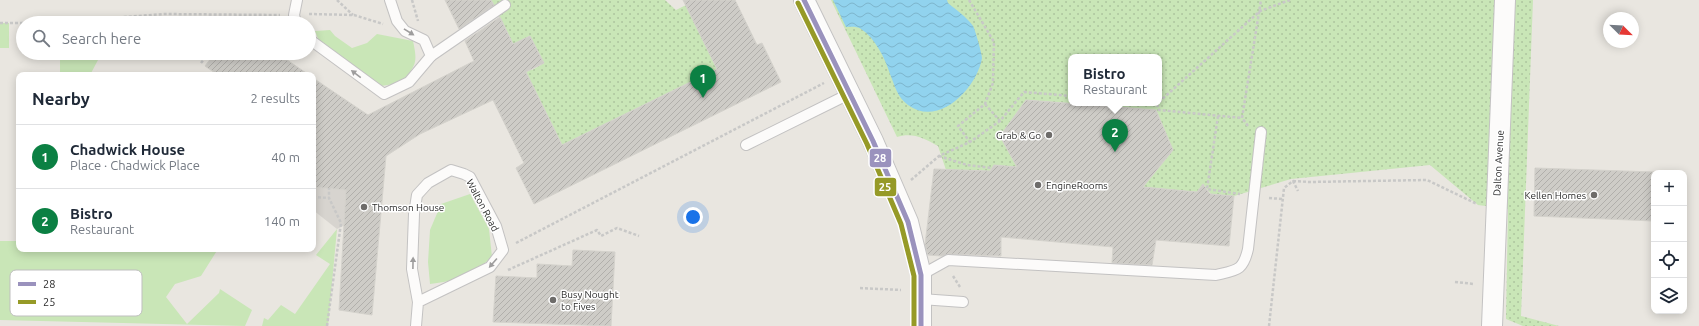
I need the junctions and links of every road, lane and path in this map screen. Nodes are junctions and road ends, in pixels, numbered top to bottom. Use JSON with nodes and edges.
{"nodes":[{"id":1,"x":297,"y":0,"type":"edge"},
{"id":2,"x":336,"y":0,"type":"edge"},
{"id":3,"x":390,"y":0,"type":"edge"},
{"id":4,"x":412,"y":0,"type":"edge"},
{"id":5,"x":804,"y":0,"type":"edge"},
{"id":6,"x":969,"y":0,"type":"edge"},
{"id":7,"x":1261,"y":0,"type":"edge"},
{"id":8,"x":1290,"y":0,"type":"edge"},
{"id":9,"x":1505,"y":0,"type":"edge"},
{"id":10,"x":505,"y":5,"type":"dead end"},
{"id":11,"x":1260,"y":11,"type":"junction"},
{"id":12,"x":238,"y":15,"type":"joint"},
{"id":13,"x":354,"y":15,"type":"junction"},
{"id":14,"x":137,"y":16,"type":"edge"},
{"id":15,"x":252,"y":16,"type":"edge"},
{"id":16,"x":295,"y":16,"type":"edge"},
{"id":17,"x":314,"y":16,"type":"edge"},
{"id":18,"x":0,"y":23,"type":"edge"},
{"id":19,"x":16,"y":24,"type":"edge"},
{"id":20,"x":405,"y":30,"type":"junction"},
{"id":21,"x":316,"y":44,"type":"edge"},
{"id":22,"x":431,"y":56,"type":"junction"},
{"id":23,"x":203,"y":60,"type":"edge"},
{"id":24,"x":201,"y":63,"type":"dead end"},
{"id":25,"x":840,"y":75,"type":"junction"},
{"id":26,"x":849,"y":94,"type":"junction"},
{"id":27,"x":1068,"y":96,"type":"edge"},
{"id":28,"x":1162,"y":99,"type":"edge"},
{"id":29,"x":985,"y":104,"type":"junction"},
{"id":30,"x":1158,"y":106,"type":"edge"},
{"id":31,"x":1218,"y":116,"type":"junction"},
{"id":32,"x":1000,"y":121,"type":"junction"},
{"id":33,"x":1261,"y":132,"type":"dead end"},
{"id":34,"x":970,"y":142,"type":"junction"},
{"id":35,"x":746,"y":145,"type":"dead end"},
{"id":36,"x":939,"y":156,"type":"junction"},
{"id":37,"x":992,"y":168,"type":"dead end"},
{"id":38,"x":1293,"y":181,"type":"junction"},
{"id":39,"x":330,"y":188,"type":"dead end"},
{"id":40,"x":1207,"y":189,"type":"dead end"},
{"id":41,"x":1298,"y":191,"type":"dead end"},
{"id":42,"x":895,"y":193,"type":"junction"},
{"id":43,"x":316,"y":197,"type":"edge"},
{"id":44,"x":329,"y":198,"type":"junction"},
{"id":45,"x":1496,"y":211,"type":"junction"},
{"id":46,"x":639,"y":236,"type":"dead end"},
{"id":47,"x":503,"y":250,"type":"junction"},
{"id":48,"x":943,"y":263,"type":"junction"},
{"id":49,"x":490,"y":267,"type":"junction"},
{"id":50,"x":1455,"y":282,"type":"dead end"},
{"id":51,"x":1478,"y":284,"type":"dead end"},
{"id":52,"x":860,"y":288,"type":"dead end"},
{"id":53,"x":921,"y":288,"type":"junction"},
{"id":54,"x":418,"y":302,"type":"junction"},
{"id":55,"x":963,"y":302,"type":"joint"},
{"id":56,"x":327,"y":326,"type":"edge"},
{"id":57,"x":416,"y":326,"type":"edge"},
{"id":58,"x":921,"y":326,"type":"edge"},
{"id":59,"x":1269,"y":326,"type":"edge"},
{"id":60,"x":1492,"y":326,"type":"edge"}],
"edges":[{"from":1,"to":16,"type":"lane"},
{"from":2,"to":13,"type":"path"},
{"from":3,"to":20,"type":"lane"},
{"from":4,"to":20,"type":"path"},
{"from":5,"to":25,"type":"street"},
{"from":6,"to":29,"type":"path"},
{"from":7,"to":11,"type":"path"},
{"from":8,"to":11,"type":"path"},
{"from":9,"to":45,"type":"street","name":"Dalton Avenue"},
{"from":10,"to":22,"type":"lane"},
{"from":11,"to":28,"type":"path"},
{"from":11,"to":31,"type":"path"},
{"from":12,"to":14,"type":"path"},
{"from":12,"to":15,"type":"path"},
{"from":13,"to":17,"type":"path"},
{"from":13,"to":20,"type":"path"},
{"from":18,"to":19,"type":"path"},
{"from":20,"to":22,"type":"lane","one_way":true},
{"from":22,"to":21,"type":"lane","one_way":true},
{"from":23,"to":24,"type":"path"},
{"from":25,"to":26,"type":"street"},
{"from":25,"to":47,"type":"path"},
{"from":26,"to":35,"type":"lane"},
{"from":26,"to":42,"type":"street"},
{"from":27,"to":32,"type":"path"},
{"from":29,"to":32,"type":"path"},
{"from":29,"to":34,"type":"path"},
{"from":30,"to":31,"type":"path"},
{"from":31,"to":40,"type":"path"},
{"from":32,"to":34,"type":"path"},
{"from":33,"to":48,"type":"lane"},
{"from":34,"to":36,"type":"path"},
{"from":36,"to":37,"type":"path"},
{"from":36,"to":42,"type":"path"},
{"from":38,"to":41,"type":"path"},
{"from":38,"to":45,"type":"path"},
{"from":38,"to":59,"type":"path"},
{"from":39,"to":44,"type":"path"},
{"from":42,"to":53,"type":"street"},
{"from":43,"to":44,"type":"path"},
{"from":44,"to":56,"type":"path"},
{"from":45,"to":60,"type":"street","name":"Dalton Avenue"},
{"from":46,"to":49,"type":"path"},
{"from":47,"to":49,"type":"lane","one_way":true},
{"from":54,"to":47,"type":"lane","name":"Walton Road","one_way":true},
{"from":48,"to":53,"type":"lane"},
{"from":48,"to":55,"type":"path"},
{"from":49,"to":54,"type":"lane"},
{"from":50,"to":51,"type":"path"},
{"from":52,"to":53,"type":"path"},
{"from":53,"to":55,"type":"lane"},
{"from":53,"to":58,"type":"street"},
{"from":54,"to":57,"type":"lane","name":"Walton Road"}]}
